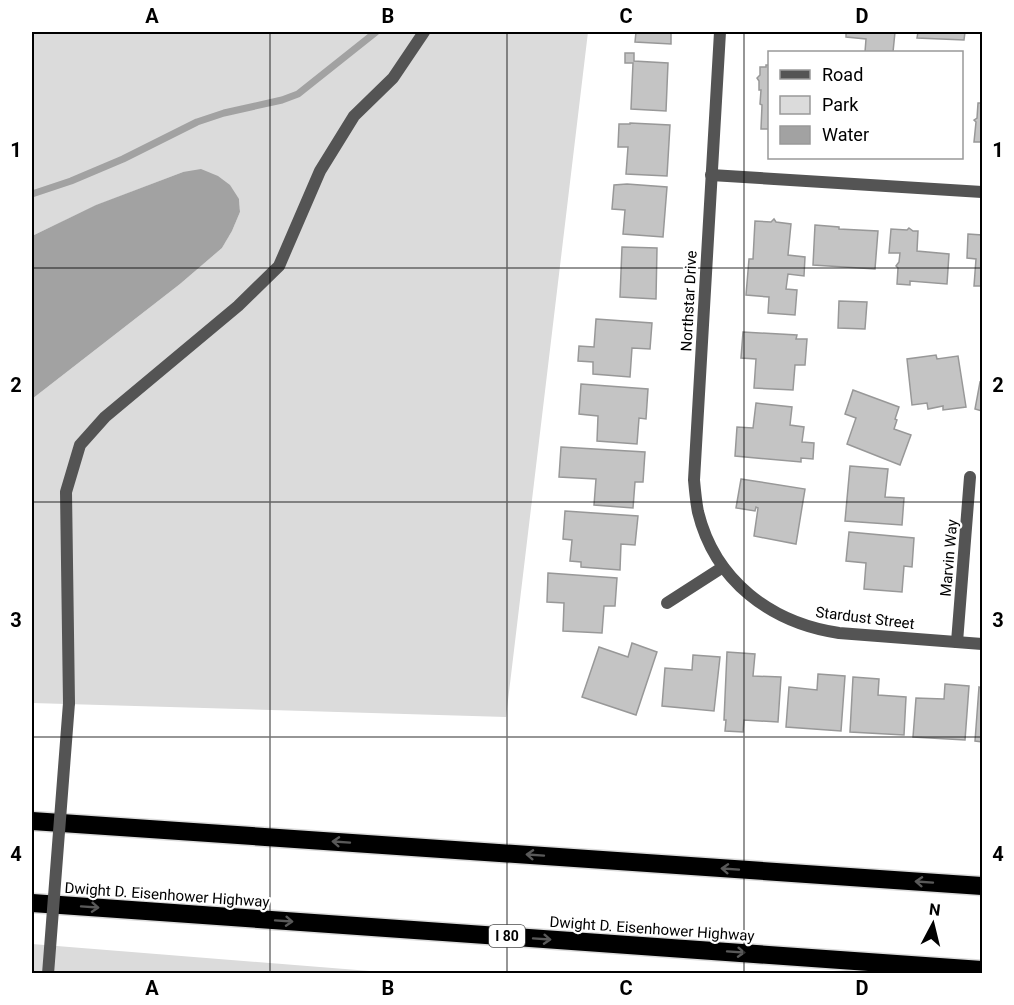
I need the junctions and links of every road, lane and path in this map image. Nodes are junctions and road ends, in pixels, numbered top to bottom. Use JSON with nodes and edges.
{"nodes":[{"id":1,"x":424,"y":32,"type":"edge"},
{"id":2,"x":720,"y":32,"type":"edge"},
{"id":3,"x":711,"y":175,"type":"junction"},
{"id":4,"x":982,"y":192,"type":"edge"},
{"id":5,"x":970,"y":477,"type":"dead end"},
{"id":6,"x":723,"y":567,"type":"junction"},
{"id":7,"x":667,"y":603,"type":"dead end"},
{"id":8,"x":957,"y":642,"type":"junction"},
{"id":9,"x":982,"y":644,"type":"edge"},
{"id":10,"x":32,"y":821,"type":"edge"},
{"id":11,"x":982,"y":886,"type":"edge"},
{"id":12,"x":32,"y":903,"type":"edge"},
{"id":13,"x":982,"y":970,"type":"edge"},
{"id":14,"x":48,"y":974,"type":"edge"}],
"edges":[{"from":1,"to":14,"type":"street","bridge":true},
{"from":2,"to":3,"type":"street","name":"Northstar Drive"},
{"from":3,"to":4,"type":"street"},
{"from":3,"to":6,"type":"street","name":"Northstar Drive"},
{"from":5,"to":8,"type":"street","name":"Marvin Way"},
{"from":6,"to":7,"type":"street"},
{"from":6,"to":8,"type":"street","name":"Stardust Street"},
{"from":8,"to":9,"type":"street","name":"Stardust Street"},
{"from":11,"to":10,"type":"highway","one_way":true},
{"from":12,"to":13,"type":"highway","name":"Dwight D. Eisenhower Highway","number":"I 80","one_way":true}]}
